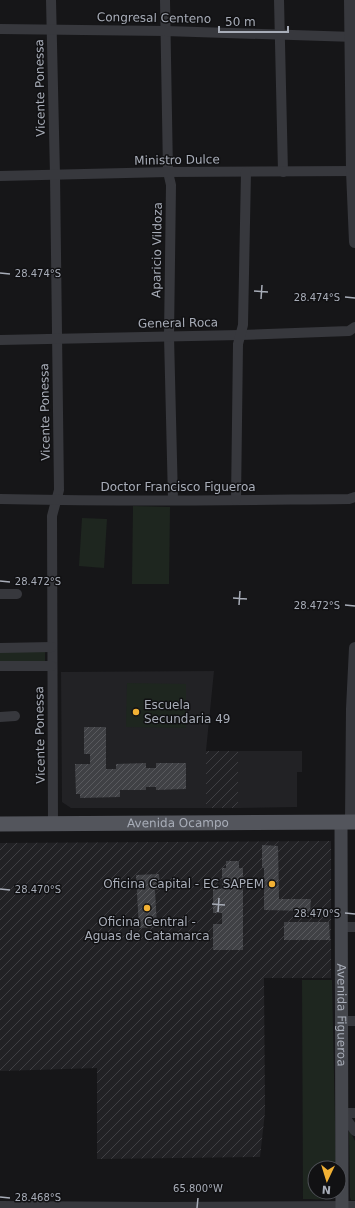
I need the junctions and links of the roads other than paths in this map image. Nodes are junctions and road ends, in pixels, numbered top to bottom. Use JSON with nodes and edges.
{"nodes":[{"id":1,"x":51,"y":0,"type":"edge"},
{"id":2,"x":165,"y":0,"type":"edge"},
{"id":3,"x":279,"y":0,"type":"edge"},
{"id":4,"x":350,"y":0,"type":"edge"},
{"id":5,"x":0,"y":29,"type":"edge"},
{"id":6,"x":51,"y":30,"type":"junction"},
{"id":7,"x":165,"y":31,"type":"junction"},
{"id":8,"x":280,"y":34,"type":"junction"},
{"id":9,"x":353,"y":36,"type":"edge"},
{"id":10,"x":354,"y":171,"type":"edge"},
{"id":11,"x":168,"y":172,"type":"junction"},
{"id":12,"x":246,"y":172,"type":"junction"},
{"id":13,"x":283,"y":172,"type":"junction"},
{"id":14,"x":55,"y":175,"type":"junction"},
{"id":15,"x":0,"y":176,"type":"edge"},
{"id":16,"x":355,"y":242,"type":"edge"},
{"id":17,"x":355,"y":327,"type":"edge"},
{"id":18,"x":240,"y":335,"type":"junction"},
{"id":19,"x":169,"y":336,"type":"junction"},
{"id":20,"x":57,"y":339,"type":"junction"},
{"id":21,"x":0,"y":340,"type":"edge"},
{"id":22,"x":355,"y":497,"type":"edge"},
{"id":23,"x":0,"y":499,"type":"edge"},
{"id":24,"x":57,"y":500,"type":"junction"},
{"id":25,"x":173,"y":500,"type":"junction"},
{"id":26,"x":236,"y":500,"type":"junction"},
{"id":27,"x":0,"y":594,"type":"edge"},
{"id":28,"x":17,"y":594,"type":"dead end"},
{"id":29,"x":52,"y":647,"type":"junction"},
{"id":30,"x":0,"y":648,"type":"edge"},
{"id":31,"x":355,"y":648,"type":"edge"},
{"id":32,"x":0,"y":666,"type":"edge"},
{"id":33,"x":52,"y":666,"type":"junction"},
{"id":34,"x":15,"y":716,"type":"dead end"},
{"id":35,"x":0,"y":717,"type":"edge"},
{"id":36,"x":349,"y":822,"type":"edge"},
{"id":37,"x":53,"y":823,"type":"junction"},
{"id":38,"x":0,"y":824,"type":"edge"},
{"id":39,"x":341,"y":927,"type":"junction"},
{"id":40,"x":355,"y":927,"type":"edge"},
{"id":41,"x":342,"y":1021,"type":"junction"},
{"id":42,"x":355,"y":1021,"type":"edge"},
{"id":43,"x":349,"y":1113,"type":"edge"},
{"id":44,"x":355,"y":1131,"type":"edge"},
{"id":45,"x":0,"y":1206,"type":"edge"},
{"id":46,"x":252,"y":1207,"type":"edge"},
{"id":47,"x":347,"y":1207,"type":"edge"},
{"id":48,"x":69,"y":1208,"type":"edge"},
{"id":49,"x":161,"y":1208,"type":"edge"}],
"edges":[{"from":1,"to":6,"type":"street","name":"Vicente Ponessa"},
{"from":2,"to":7,"type":"street","name":"Aparicio Vildoza"},
{"from":3,"to":8,"type":"street"},
{"from":4,"to":9,"type":"street"},
{"from":5,"to":6,"type":"street","name":"Congresal Centeno"},
{"from":6,"to":7,"type":"street","name":"Congresal Centeno"},
{"from":6,"to":14,"type":"street","name":"Vicente Ponessa"},
{"from":7,"to":8,"type":"street","name":"Congresal Centeno"},
{"from":7,"to":11,"type":"street","name":"Aparicio Vildoza"},
{"from":8,"to":9,"type":"street","name":"Congresal Centeno"},
{"from":8,"to":13,"type":"street"},
{"from":9,"to":10,"type":"street"},
{"from":10,"to":13,"type":"street","name":"Ministro Dulce"},
{"from":10,"to":16,"type":"street"},
{"from":11,"to":12,"type":"street","name":"Ministro Dulce"},
{"from":11,"to":14,"type":"street","name":"Ministro Dulce"},
{"from":11,"to":19,"type":"street","name":"Aparicio Vildoza"},
{"from":12,"to":13,"type":"street","name":"Ministro Dulce"},
{"from":12,"to":18,"type":"street"},
{"from":14,"to":15,"type":"street","name":"Ministro Dulce"},
{"from":14,"to":20,"type":"street","name":"Vicente Ponessa"},
{"from":17,"to":18,"type":"street","name":"General Roca"},
{"from":18,"to":19,"type":"street","name":"General Roca"},
{"from":18,"to":26,"type":"street"},
{"from":19,"to":20,"type":"street","name":"General Roca"},
{"from":19,"to":25,"type":"street","name":"Aparicio Vildoza"},
{"from":20,"to":21,"type":"street","name":"General Roca"},
{"from":20,"to":24,"type":"street","name":"Vicente Ponessa"},
{"from":22,"to":26,"type":"street","name":"Doctor Francisco Figueroa"},
{"from":23,"to":24,"type":"street","name":"Doctor Francisco Figueroa"},
{"from":24,"to":25,"type":"street","name":"Doctor Francisco Figueroa"},
{"from":24,"to":29,"type":"street","name":"Vicente Ponessa"},
{"from":25,"to":26,"type":"street","name":"Doctor Francisco Figueroa"},
{"from":27,"to":28,"type":"street"},
{"from":29,"to":30,"type":"street"},
{"from":29,"to":33,"type":"street","name":"Vicente Ponessa"},
{"from":31,"to":36,"type":"street"},
{"from":32,"to":33,"type":"street"},
{"from":33,"to":37,"type":"street","name":"Vicente Ponessa"},
{"from":34,"to":35,"type":"street"},
{"from":36,"to":37,"type":"main road","name":"Avenida Ocampo"},
{"from":36,"to":39,"type":"main road","name":"Avenida Figueroa"},
{"from":37,"to":38,"type":"main road","name":"Avenida Ocampo"},
{"from":39,"to":40,"type":"street"},
{"from":39,"to":41,"type":"main road","name":"Avenida Figueroa"},
{"from":41,"to":42,"type":"street"},
{"from":41,"to":43,"type":"main road","name":"Avenida Figueroa"},
{"from":43,"to":44,"type":"street"},
{"from":43,"to":47,"type":"main road","name":"Avenida Figueroa"},
{"from":45,"to":48,"type":"street"},
{"from":46,"to":47,"type":"street"},
{"from":46,"to":49,"type":"street"},
{"from":48,"to":49,"type":"street"}]}
